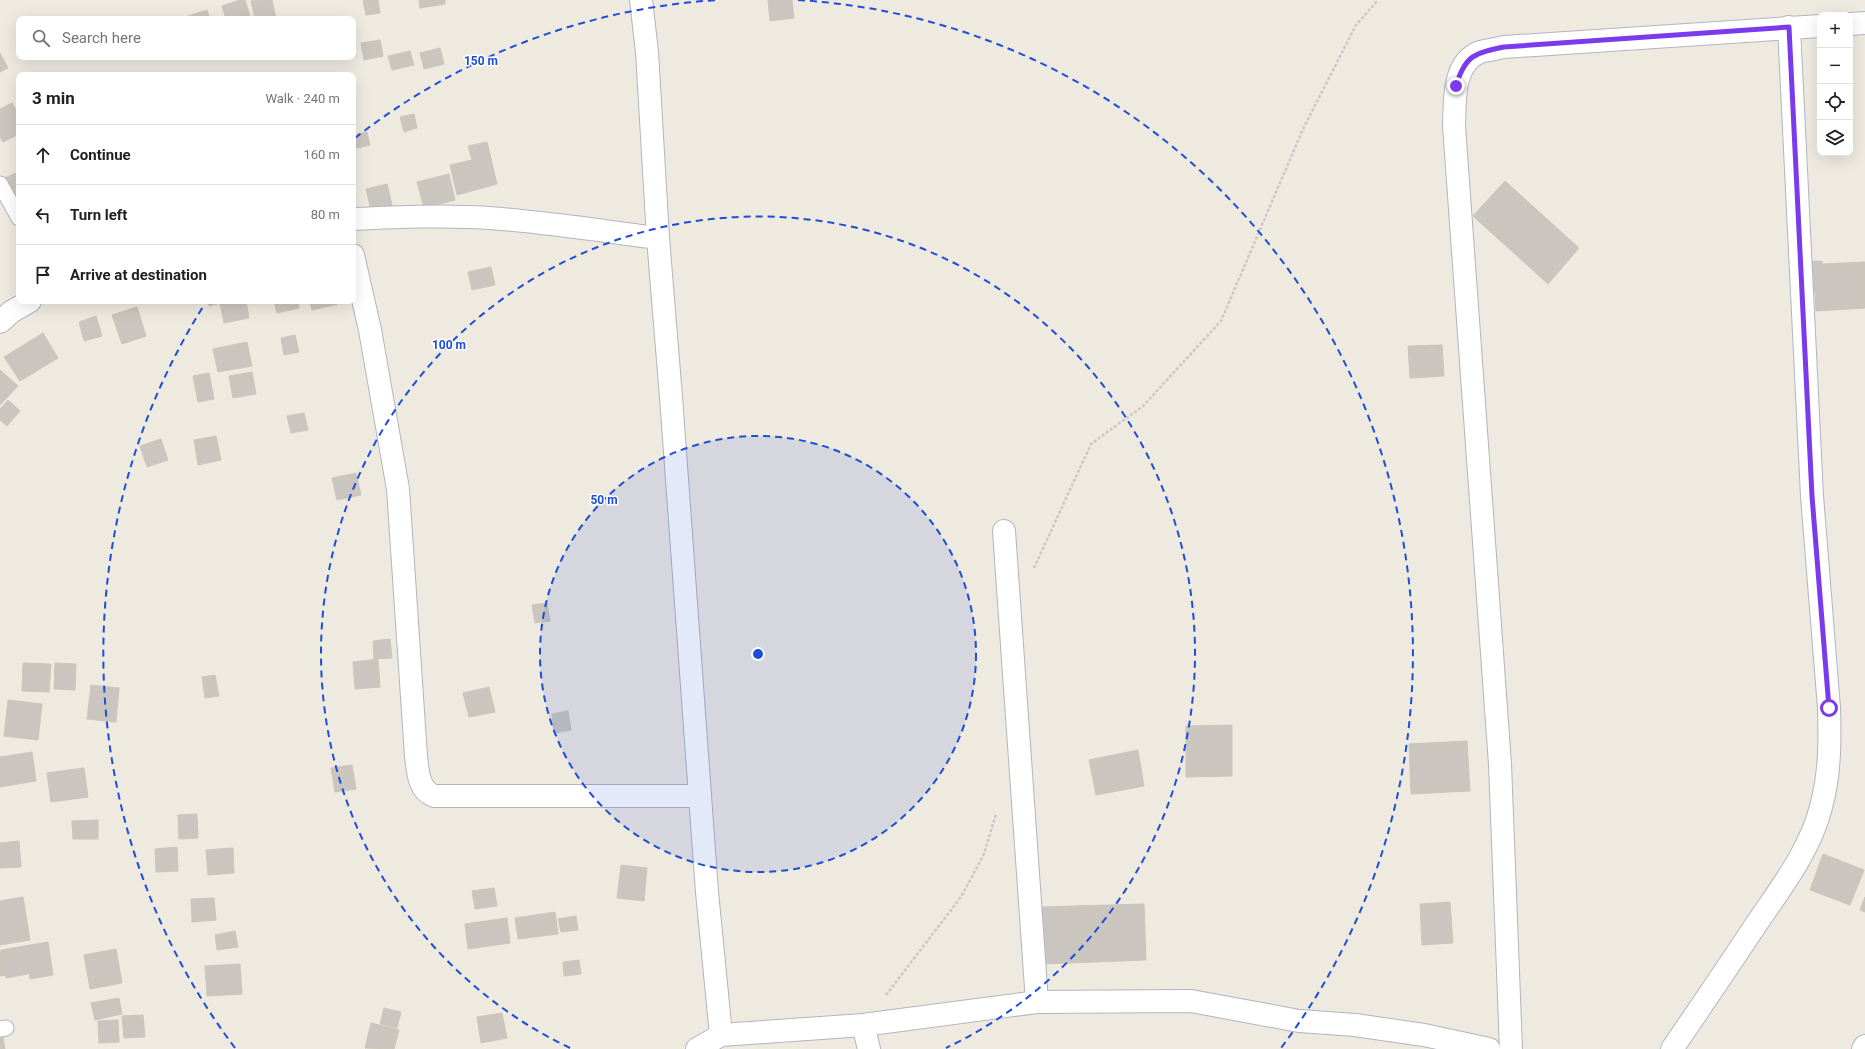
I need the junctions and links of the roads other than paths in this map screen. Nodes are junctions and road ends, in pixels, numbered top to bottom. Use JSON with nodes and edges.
{"nodes":[{"id":1,"x":641,"y":0,"type":"edge"},
{"id":2,"x":1865,"y":23,"type":"edge"},
{"id":3,"x":1853,"y":24,"type":"edge"},
{"id":4,"x":1817,"y":26,"type":"edge"},
{"id":5,"x":1789,"y":27,"type":"junction"},
{"id":6,"x":0,"y":184,"type":"edge"},
{"id":7,"x":16,"y":213,"type":"edge"},
{"id":8,"x":356,"y":219,"type":"edge"},
{"id":9,"x":658,"y":238,"type":"junction"},
{"id":10,"x":356,"y":268,"type":"edge"},
{"id":11,"x":25,"y":304,"type":"edge"},
{"id":12,"x":0,"y":322,"type":"edge"},
{"id":13,"x":1004,"y":531,"type":"dead end"},
{"id":14,"x":700,"y":796,"type":"junction"},
{"id":15,"x":1037,"y":1002,"type":"junction"},
{"id":16,"x":863,"y":1026,"type":"junction"},
{"id":17,"x":721,"y":1035,"type":"junction"},
{"id":18,"x":1865,"y":1046,"type":"edge"},
{"id":19,"x":697,"y":1049,"type":"edge"},
{"id":20,"x":869,"y":1049,"type":"edge"},
{"id":21,"x":1489,"y":1049,"type":"edge"},
{"id":22,"x":1511,"y":1049,"type":"edge"},
{"id":23,"x":1672,"y":1049,"type":"edge"},
{"id":24,"x":1863,"y":1049,"type":"edge"}],
"edges":[{"from":1,"to":9,"type":"street"},
{"from":2,"to":3,"type":"street"},
{"from":4,"to":5,"type":"street"},
{"from":5,"to":22,"type":"street"},
{"from":5,"to":23,"type":"street"},
{"from":6,"to":7,"type":"lane"},
{"from":8,"to":9,"type":"street"},
{"from":9,"to":14,"type":"street"},
{"from":10,"to":14,"type":"street"},
{"from":11,"to":12,"type":"street"},
{"from":13,"to":15,"type":"street"},
{"from":14,"to":17,"type":"street"},
{"from":15,"to":16,"type":"street"},
{"from":15,"to":21,"type":"street"},
{"from":16,"to":17,"type":"street"},
{"from":16,"to":20,"type":"street"},
{"from":17,"to":19,"type":"street"},
{"from":18,"to":24,"type":"street"}]}
